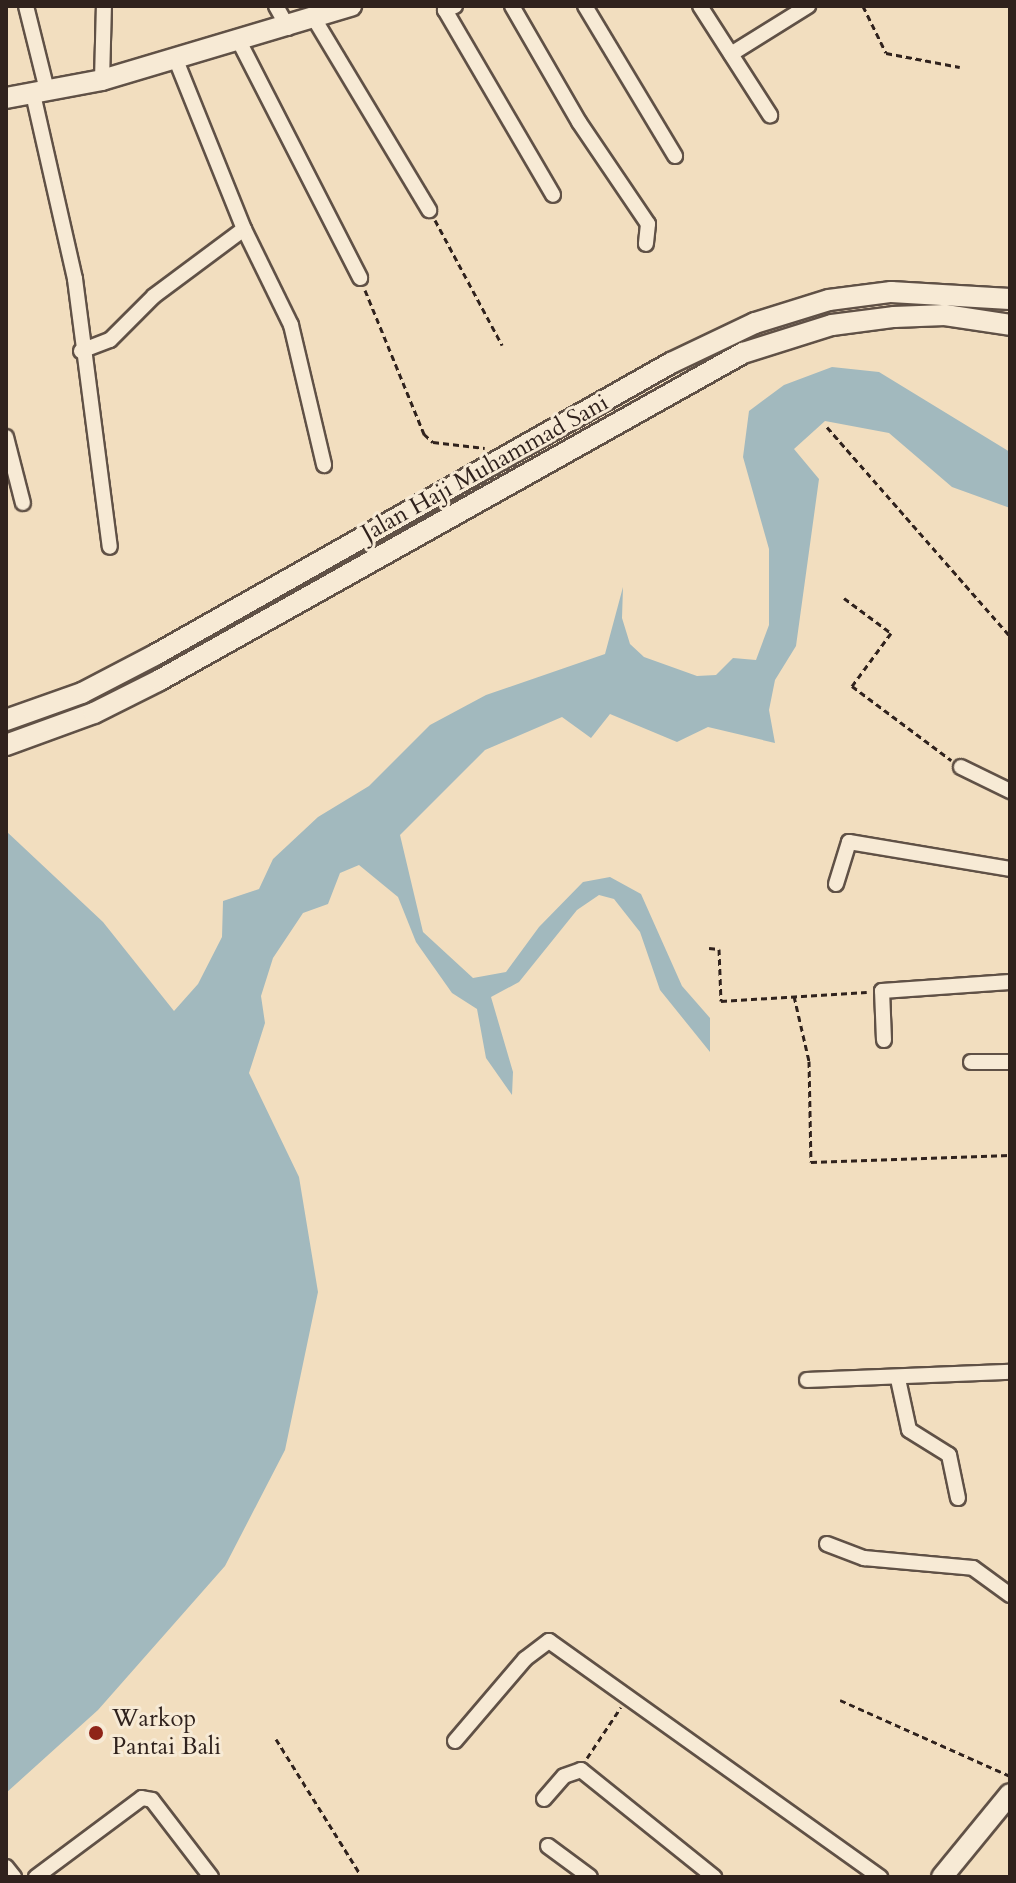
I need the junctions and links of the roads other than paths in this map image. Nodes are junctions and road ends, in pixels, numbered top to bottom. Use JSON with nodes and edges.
{"nodes":[{"id":1,"x":26,"y":6,"type":"edge"},
{"id":2,"x":104,"y":6,"type":"edge"},
{"id":3,"x":276,"y":6,"type":"edge"},
{"id":4,"x":351,"y":6,"type":"edge"},
{"id":5,"x":455,"y":6,"type":"edge"},
{"id":6,"x":512,"y":6,"type":"edge"},
{"id":7,"x":585,"y":6,"type":"edge"},
{"id":8,"x":700,"y":6,"type":"edge"},
{"id":9,"x":808,"y":6,"type":"edge"},
{"id":10,"x":315,"y":20,"type":"junction"},
{"id":11,"x":288,"y":28,"type":"junction"},
{"id":12,"x":240,"y":43,"type":"junction"},
{"id":13,"x":731,"y":54,"type":"junction"},
{"id":14,"x":176,"y":60,"type":"junction"},
{"id":15,"x":102,"y":80,"type":"junction"},
{"id":16,"x":40,"y":92,"type":"junction"},
{"id":17,"x":6,"y":98,"type":"edge"},
{"id":18,"x":770,"y":115,"type":"dead end"},
{"id":19,"x":675,"y":156,"type":"dead end"},
{"id":20,"x":553,"y":195,"type":"dead end"},
{"id":21,"x":429,"y":210,"type":"road end"},
{"id":22,"x":244,"y":229,"type":"junction"},
{"id":23,"x":646,"y":244,"type":"dead end"},
{"id":24,"x":360,"y":278,"type":"road end"},
{"id":25,"x":1010,"y":299,"type":"edge"},
{"id":26,"x":1010,"y":325,"type":"edge"},
{"id":27,"x":81,"y":351,"type":"junction"},
{"id":28,"x":6,"y":437,"type":"edge"},
{"id":29,"x":512,"y":452,"type":"junction"},
{"id":30,"x":324,"y":465,"type":"dead end"},
{"id":31,"x":526,"y":472,"type":"junction"},
{"id":32,"x":23,"y":503,"type":"dead end"},
{"id":33,"x":110,"y":547,"type":"dead end"},
{"id":34,"x":6,"y":720,"type":"edge"},
{"id":35,"x":6,"y":745,"type":"edge"},
{"id":36,"x":961,"y":767,"type":"road end"},
{"id":37,"x":1010,"y":791,"type":"edge"},
{"id":38,"x":1010,"y":869,"type":"edge"},
{"id":39,"x":836,"y":884,"type":"dead end"},
{"id":40,"x":1010,"y":982,"type":"edge"},
{"id":41,"x":884,"y":1040,"type":"dead end"},
{"id":42,"x":971,"y":1062,"type":"dead end"},
{"id":43,"x":1010,"y":1062,"type":"edge"},
{"id":44,"x":1010,"y":1372,"type":"edge"},
{"id":45,"x":898,"y":1379,"type":"junction"},
{"id":46,"x":807,"y":1380,"type":"dead end"},
{"id":47,"x":958,"y":1498,"type":"dead end"},
{"id":48,"x":827,"y":1544,"type":"dead end"},
{"id":49,"x":1010,"y":1595,"type":"edge"},
{"id":50,"x":455,"y":1741,"type":"dead end"},
{"id":51,"x":1010,"y":1794,"type":"edge"},
{"id":52,"x":544,"y":1799,"type":"dead end"},
{"id":53,"x":548,"y":1846,"type":"dead end"},
{"id":54,"x":6,"y":1867,"type":"edge"},
{"id":55,"x":14,"y":1877,"type":"edge"},
{"id":56,"x":36,"y":1877,"type":"edge"},
{"id":57,"x":211,"y":1877,"type":"edge"},
{"id":58,"x":590,"y":1877,"type":"edge"},
{"id":59,"x":714,"y":1877,"type":"edge"},
{"id":60,"x":880,"y":1877,"type":"edge"},
{"id":61,"x":942,"y":1877,"type":"edge"}],
"edges":[{"from":1,"to":16,"type":"street"},
{"from":2,"to":15,"type":"street"},
{"from":3,"to":11,"type":"street"},
{"from":4,"to":10,"type":"main road"},
{"from":5,"to":20,"type":"street"},
{"from":6,"to":23,"type":"street"},
{"from":7,"to":19,"type":"street"},
{"from":8,"to":13,"type":"street"},
{"from":9,"to":13,"type":"street"},
{"from":10,"to":11,"type":"main road"},
{"from":10,"to":21,"type":"street"},
{"from":11,"to":12,"type":"main road"},
{"from":12,"to":14,"type":"main road"},
{"from":12,"to":24,"type":"street"},
{"from":13,"to":18,"type":"street"},
{"from":14,"to":15,"type":"main road"},
{"from":14,"to":22,"type":"street"},
{"from":15,"to":16,"type":"main road"},
{"from":16,"to":17,"type":"main road"},
{"from":16,"to":27,"type":"street"},
{"from":22,"to":27,"type":"street"},
{"from":22,"to":30,"type":"street"},
{"from":25,"to":29,"type":"main road","name":"Jalan Haji Muhammad Sani"},
{"from":26,"to":31,"type":"main road","name":"Jalan Haji Muhammad Sani"},
{"from":27,"to":33,"type":"street"},
{"from":28,"to":32,"type":"street"},
{"from":29,"to":31,"type":"main road"},
{"from":29,"to":34,"type":"main road","name":"Jalan Haji Muhammad Sani"},
{"from":31,"to":35,"type":"main road","name":"Jalan Haji Muhammad Sani"},
{"from":36,"to":37,"type":"street"},
{"from":38,"to":39,"type":"street"},
{"from":40,"to":41,"type":"street"},
{"from":42,"to":43,"type":"street"},
{"from":44,"to":45,"type":"street"},
{"from":45,"to":46,"type":"street"},
{"from":45,"to":47,"type":"street"},
{"from":48,"to":49,"type":"street"},
{"from":50,"to":60,"type":"street"},
{"from":51,"to":61,"type":"main road"},
{"from":52,"to":59,"type":"street"},
{"from":53,"to":58,"type":"street"},
{"from":54,"to":55,"type":"street"},
{"from":56,"to":57,"type":"street"}]}
